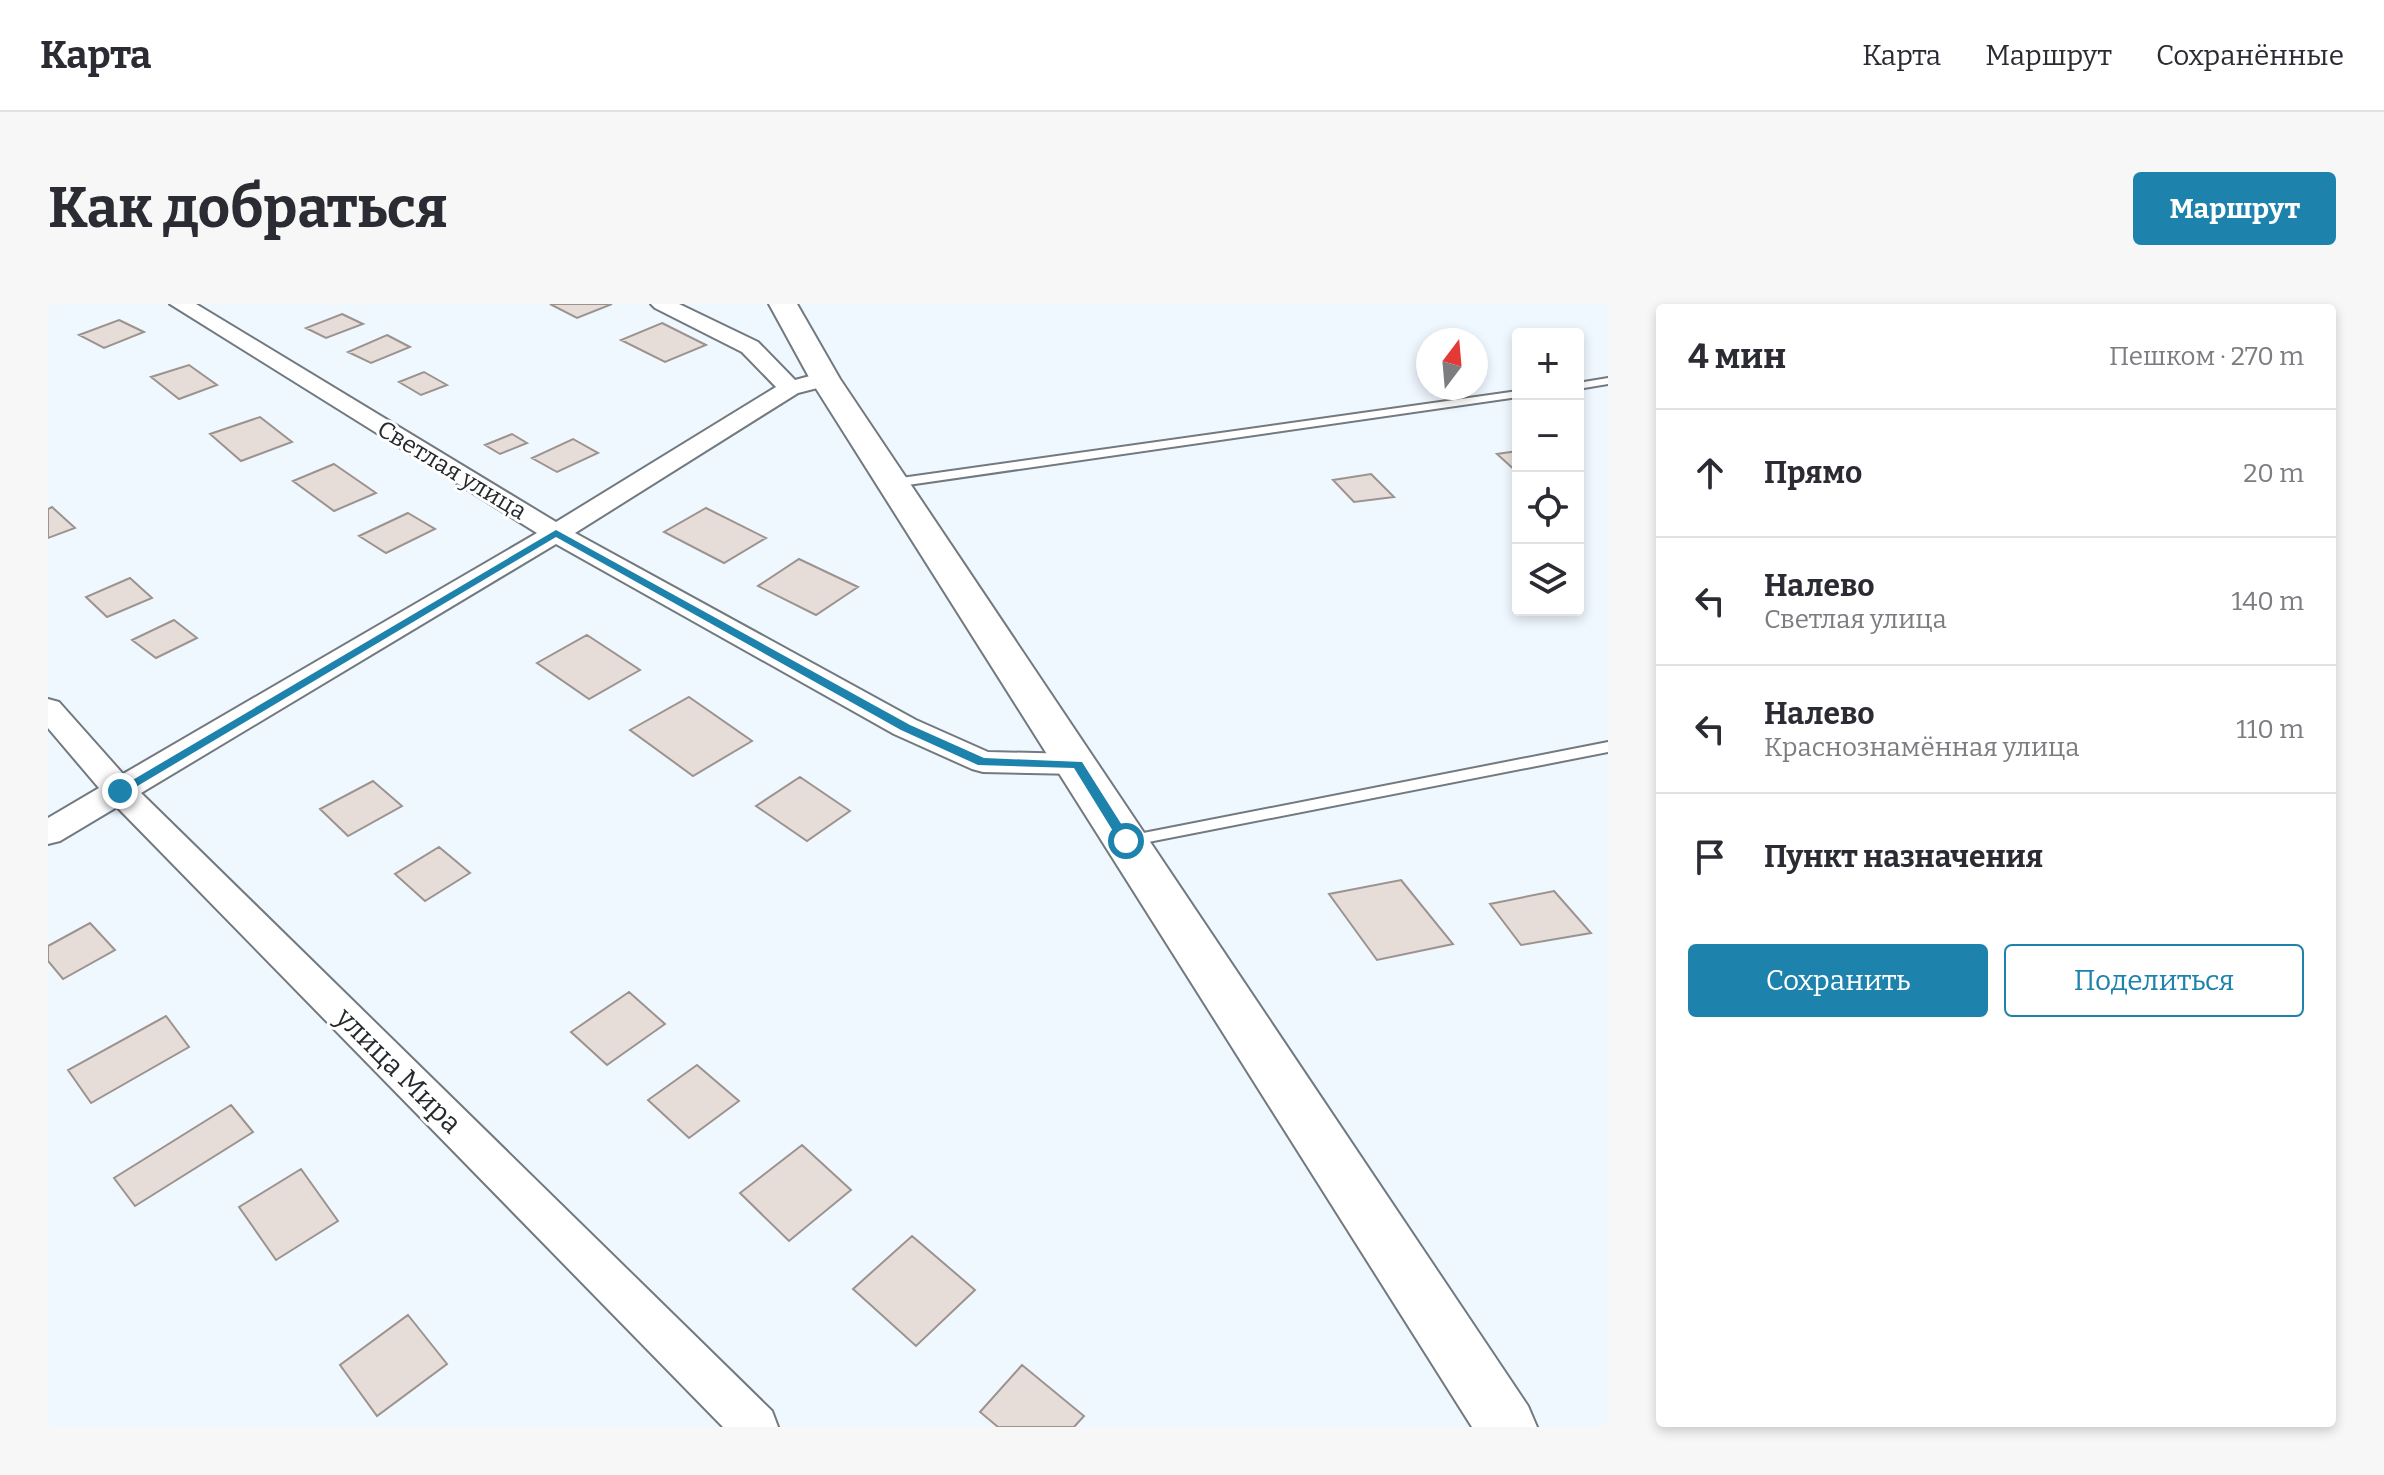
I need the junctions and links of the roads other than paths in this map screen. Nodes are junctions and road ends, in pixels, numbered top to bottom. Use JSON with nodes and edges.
{"nodes":[{"id":1,"x":181,"y":304,"type":"edge"},
{"id":2,"x":662,"y":304,"type":"edge"},
{"id":3,"x":783,"y":304,"type":"edge"},
{"id":4,"x":1608,"y":381,"type":"edge"},
{"id":5,"x":808,"y":383,"type":"junction"},
{"id":6,"x":1584,"y":385,"type":"edge"},
{"id":7,"x":1512,"y":395,"type":"edge"},
{"id":8,"x":894,"y":483,"type":"junction"},
{"id":9,"x":556,"y":533,"type":"junction"},
{"id":10,"x":48,"y":709,"type":"edge"},
{"id":11,"x":1608,"y":747,"type":"edge"},
{"id":12,"x":1078,"y":764,"type":"junction"},
{"id":13,"x":120,"y":791,"type":"junction"},
{"id":14,"x":48,"y":833,"type":"edge"},
{"id":15,"x":1126,"y":841,"type":"junction"},
{"id":16,"x":755,"y":1427,"type":"edge"},
{"id":17,"x":1507,"y":1427,"type":"edge"}],
"edges":[{"from":1,"to":9,"type":"street","name":"Светлая улица"},
{"from":2,"to":5,"type":"street"},
{"from":3,"to":5,"type":"street"},
{"from":4,"to":6,"type":"lane"},
{"from":5,"to":8,"type":"street"},
{"from":5,"to":9,"type":"street"},
{"from":7,"to":8,"type":"lane"},
{"from":8,"to":12,"type":"street"},
{"from":9,"to":12,"type":"street","name":"Светлая улица"},
{"from":9,"to":13,"type":"street"},
{"from":10,"to":13,"type":"street","name":"улица Мира"},
{"from":11,"to":15,"type":"lane"},
{"from":12,"to":15,"type":"street"},
{"from":13,"to":14,"type":"street"},
{"from":13,"to":16,"type":"street","name":"улица Мира"},
{"from":15,"to":17,"type":"street"}]}
